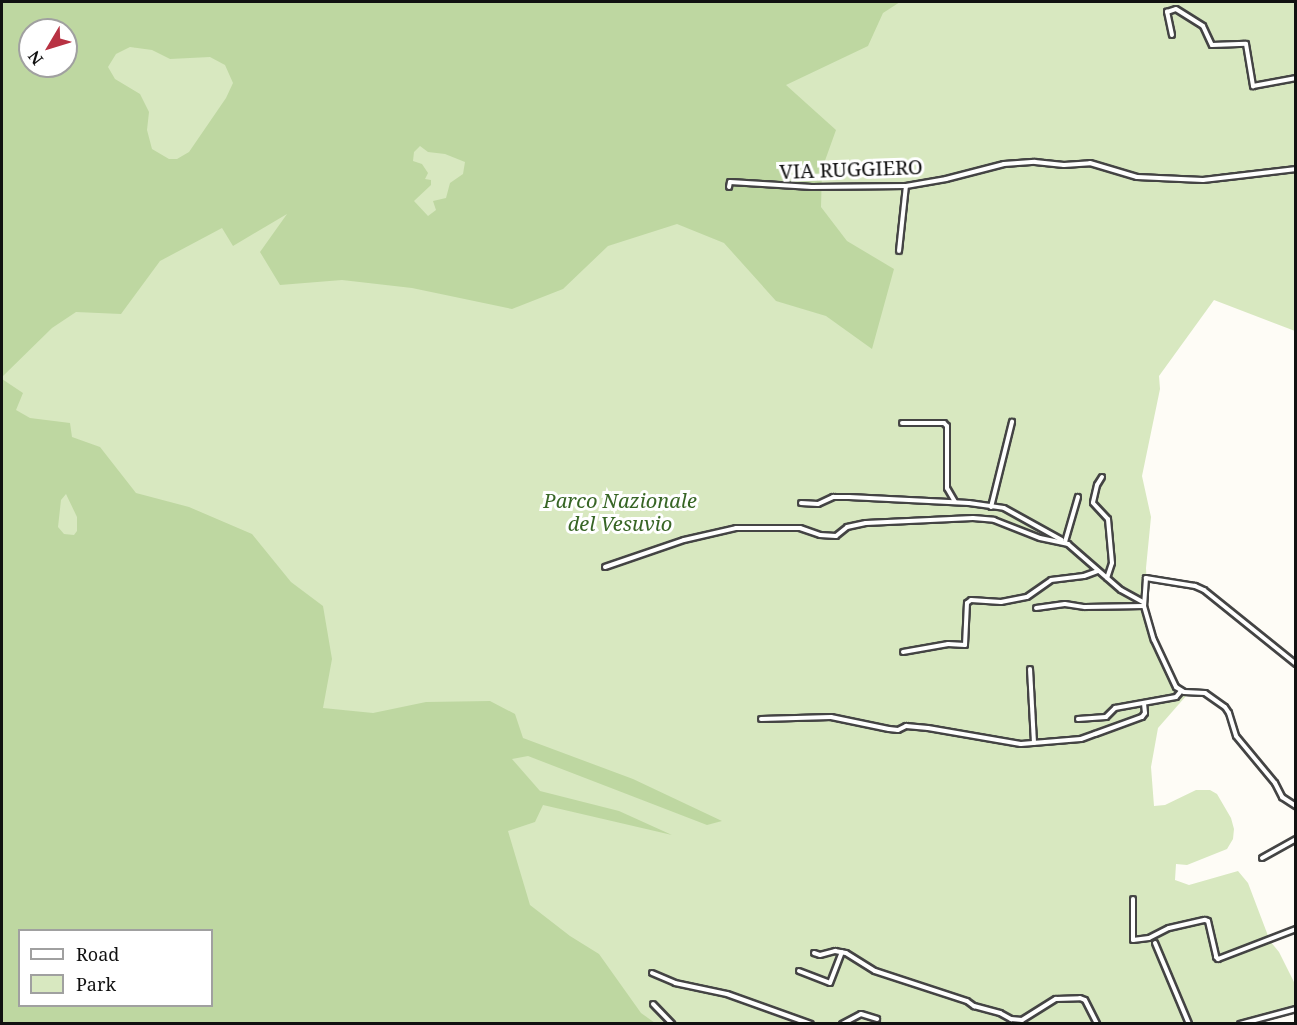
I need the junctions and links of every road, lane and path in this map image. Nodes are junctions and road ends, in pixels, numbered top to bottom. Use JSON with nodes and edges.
{"nodes":[{"id":1,"x":1172,"y":36,"type":"dead end"},
{"id":2,"x":1296,"y":78,"type":"edge"},
{"id":3,"x":1296,"y":169,"type":"edge"},
{"id":4,"x":906,"y":186,"type":"junction"},
{"id":5,"x":729,"y":187,"type":"dead end"},
{"id":6,"x":898,"y":251,"type":"dead end"},
{"id":7,"x":1012,"y":422,"type":"dead end"},
{"id":8,"x":902,"y":423,"type":"dead end"},
{"id":9,"x":1102,"y":477,"type":"dead end"},
{"id":10,"x":1078,"y":497,"type":"dead end"},
{"id":11,"x":955,"y":502,"type":"junction"},
{"id":12,"x":801,"y":503,"type":"dead end"},
{"id":13,"x":990,"y":507,"type":"junction"},
{"id":14,"x":1064,"y":542,"type":"junction"},
{"id":15,"x":605,"y":567,"type":"dead end"},
{"id":16,"x":1099,"y":571,"type":"junction"},
{"id":17,"x":1107,"y":578,"type":"junction"},
{"id":18,"x":1143,"y":604,"type":"junction"},
{"id":19,"x":1036,"y":608,"type":"dead end"},
{"id":20,"x":903,"y":652,"type":"dead end"},
{"id":21,"x":1296,"y":664,"type":"edge"},
{"id":22,"x":1030,"y":669,"type":"dead end"},
{"id":23,"x":1181,"y":691,"type":"junction"},
{"id":24,"x":1144,"y":704,"type":"junction"},
{"id":25,"x":761,"y":718,"type":"dead end"},
{"id":26,"x":1077,"y":718,"type":"dead end"},
{"id":27,"x":1034,"y":743,"type":"junction"},
{"id":28,"x":1296,"y":806,"type":"edge"},
{"id":29,"x":1296,"y":839,"type":"edge"},
{"id":30,"x":1262,"y":858,"type":"dead end"},
{"id":31,"x":1134,"y":899,"type":"dead end"},
{"id":32,"x":1296,"y":929,"type":"edge"},
{"id":33,"x":1155,"y":943,"type":"dead end"},
{"id":34,"x":842,"y":952,"type":"junction"},
{"id":35,"x":814,"y":953,"type":"dead end"},
{"id":36,"x":799,"y":971,"type":"dead end"},
{"id":37,"x":652,"y":973,"type":"dead end"},
{"id":38,"x":653,"y":1004,"type":"dead end"},
{"id":39,"x":1296,"y":1009,"type":"edge"},
{"id":40,"x":877,"y":1019,"type":"dead end"},
{"id":41,"x":805,"y":1022,"type":"edge"},
{"id":42,"x":1249,"y":1022,"type":"edge"},
{"id":43,"x":672,"y":1023,"type":"edge"},
{"id":44,"x":812,"y":1023,"type":"edge"},
{"id":45,"x":842,"y":1023,"type":"edge"},
{"id":46,"x":1096,"y":1023,"type":"edge"},
{"id":47,"x":1189,"y":1023,"type":"edge"},
{"id":48,"x":1240,"y":1023,"type":"edge"}],
"edges":[{"from":1,"to":2,"type":"street"},
{"from":3,"to":4,"type":"street","name":"VIA RUGGIERO"},
{"from":4,"to":5,"type":"street","name":"VIA RUGGIERO"},
{"from":4,"to":6,"type":"street"},
{"from":7,"to":13,"type":"street"},
{"from":8,"to":11,"type":"street"},
{"from":9,"to":17,"type":"street"},
{"from":10,"to":14,"type":"street"},
{"from":11,"to":12,"type":"street"},
{"from":11,"to":13,"type":"street"},
{"from":13,"to":14,"type":"street"},
{"from":14,"to":15,"type":"street"},
{"from":14,"to":16,"type":"street"},
{"from":16,"to":17,"type":"street"},
{"from":16,"to":20,"type":"street"},
{"from":17,"to":18,"type":"street"},
{"from":18,"to":19,"type":"street"},
{"from":18,"to":21,"type":"street"},
{"from":18,"to":23,"type":"street"},
{"from":22,"to":27,"type":"street"},
{"from":23,"to":24,"type":"street"},
{"from":23,"to":28,"type":"street"},
{"from":24,"to":26,"type":"street"},
{"from":24,"to":27,"type":"street"},
{"from":25,"to":27,"type":"street"},
{"from":29,"to":30,"type":"street"},
{"from":31,"to":32,"type":"street"},
{"from":33,"to":47,"type":"street"},
{"from":34,"to":35,"type":"street"},
{"from":34,"to":36,"type":"street"},
{"from":34,"to":46,"type":"street"},
{"from":37,"to":41,"type":"street"},
{"from":38,"to":43,"type":"street"},
{"from":39,"to":42,"type":"street"},
{"from":40,"to":45,"type":"street"},
{"from":41,"to":44,"type":"street"},
{"from":42,"to":48,"type":"street"}]}
